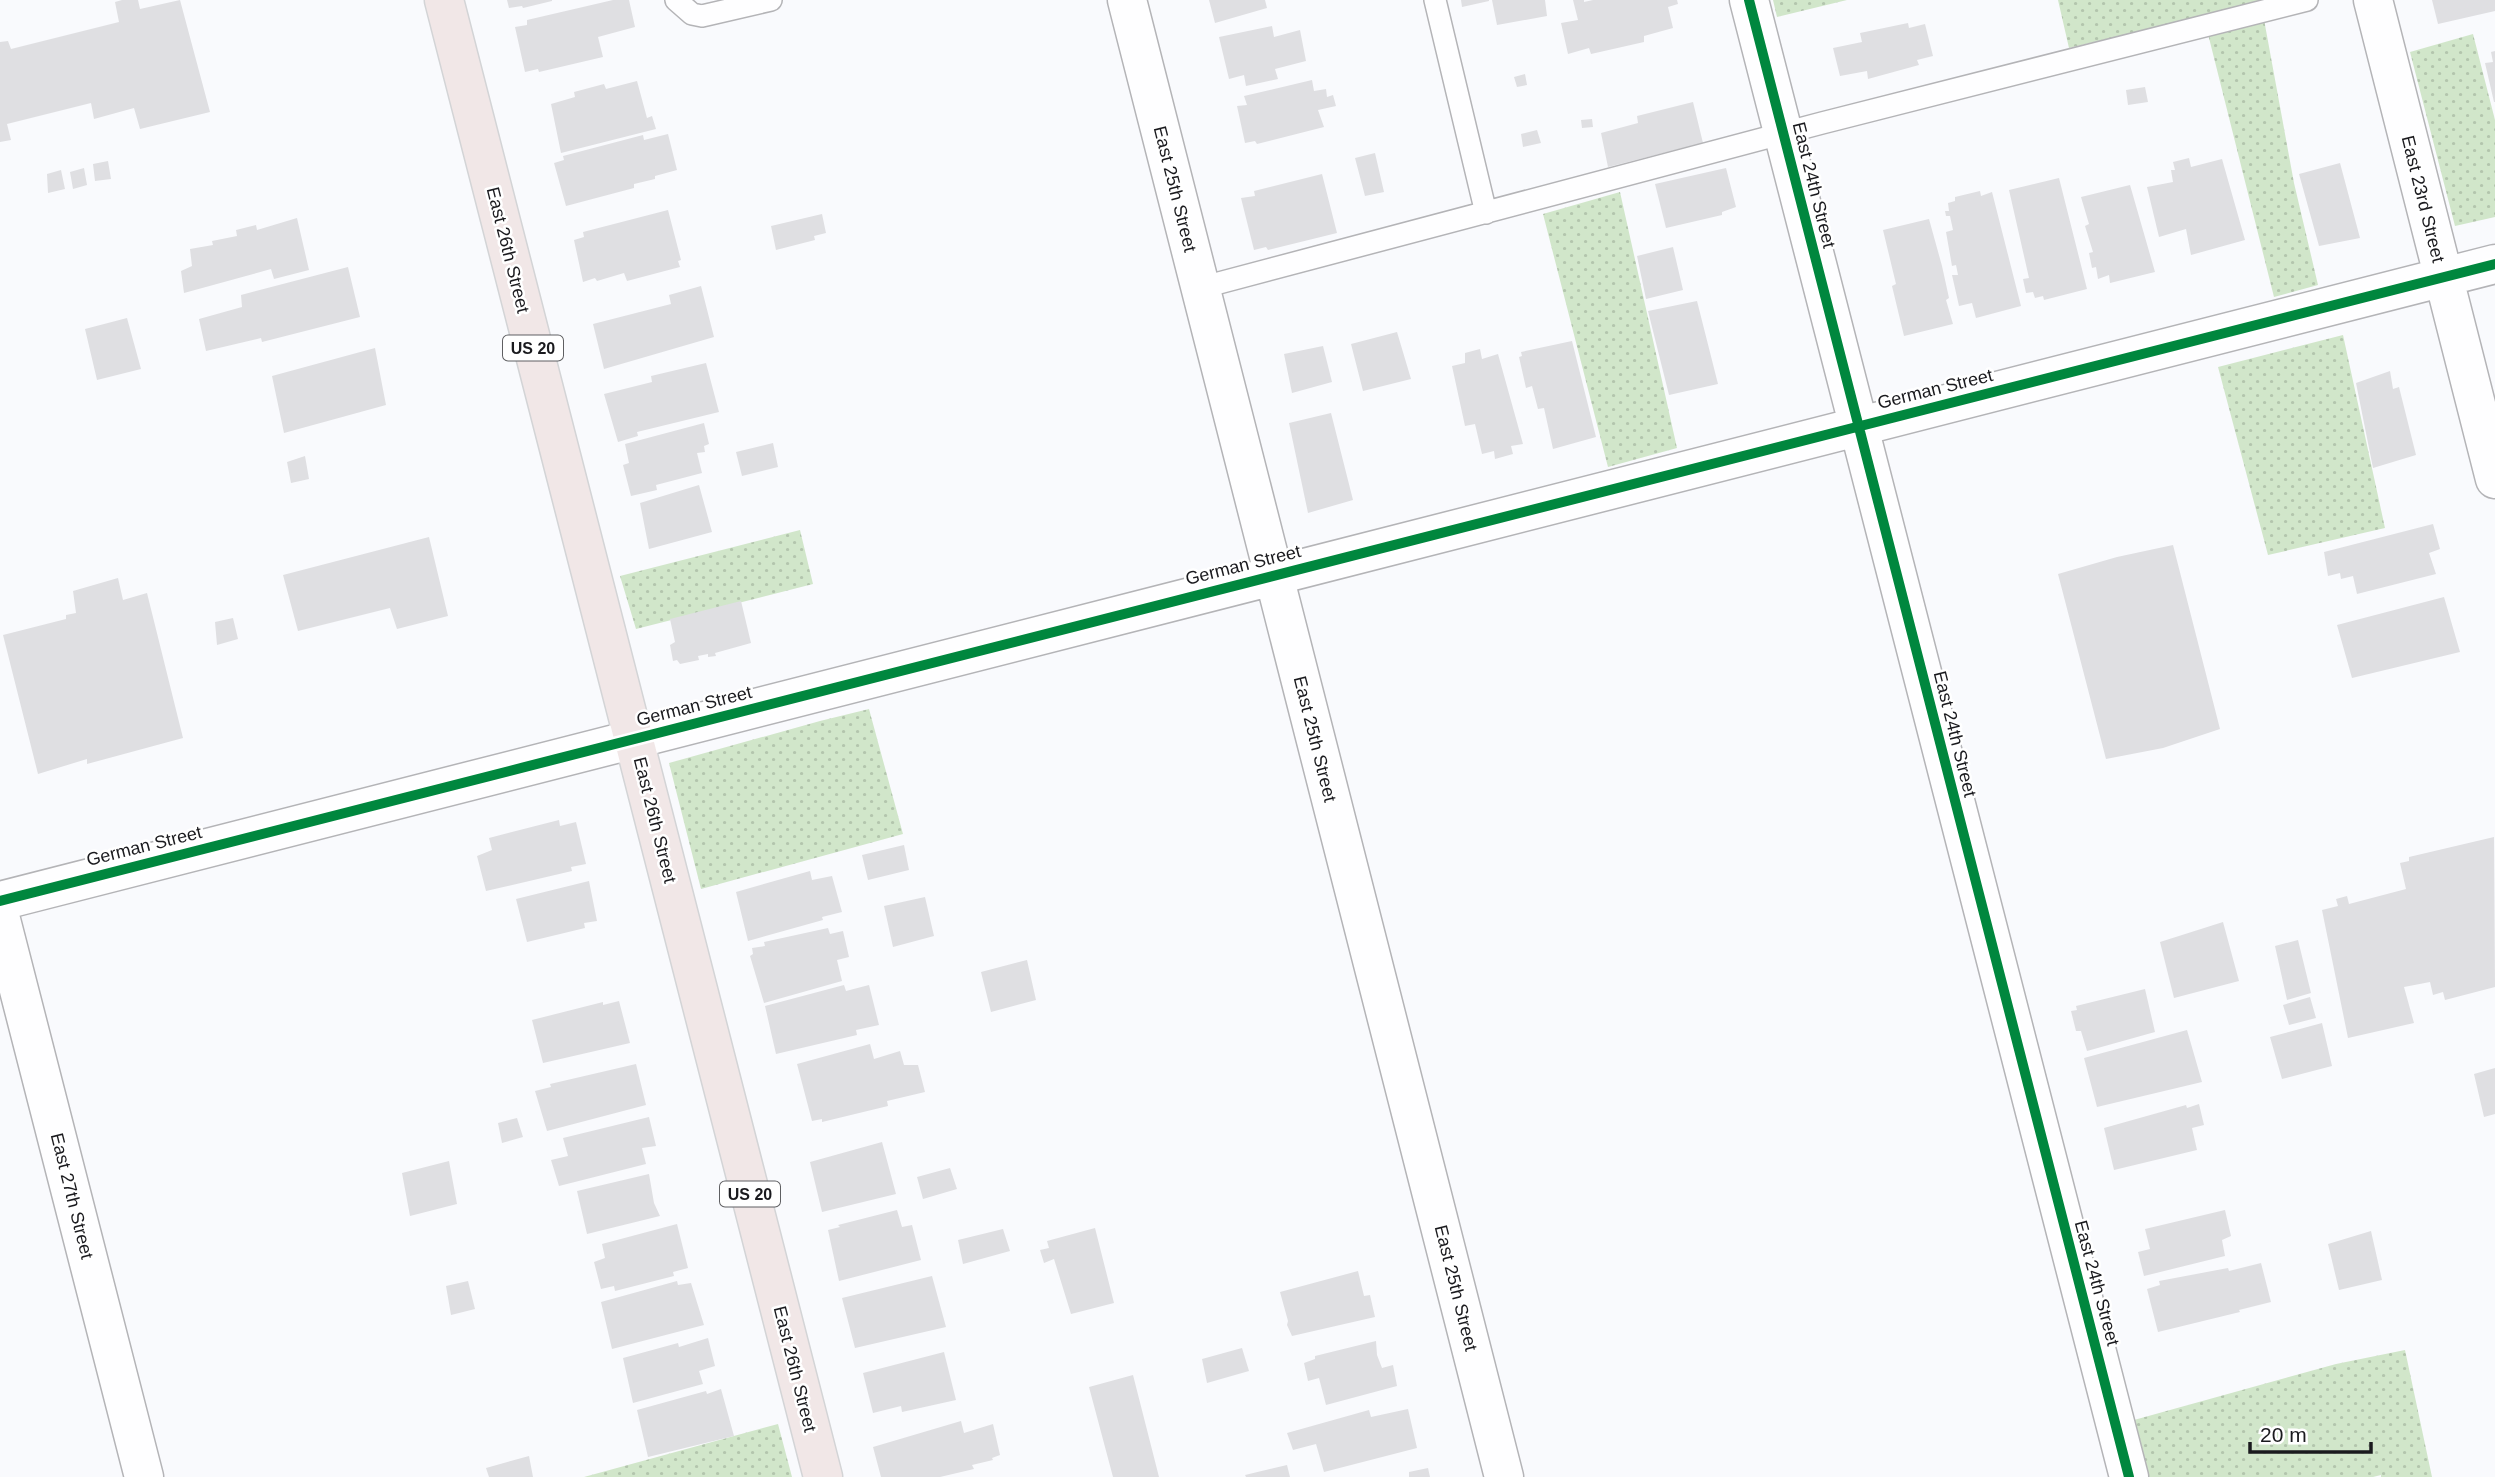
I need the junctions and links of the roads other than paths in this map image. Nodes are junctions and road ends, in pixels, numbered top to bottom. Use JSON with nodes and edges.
{"nodes":[{"id":1,"x":444,"y":0,"type":"edge"},
{"id":2,"x":676,"y":0,"type":"edge"},
{"id":3,"x":771,"y":0,"type":"edge"},
{"id":4,"x":1127,"y":0,"type":"edge"},
{"id":5,"x":1435,"y":0,"type":"edge"},
{"id":6,"x":1749,"y":0,"type":"edge"},
{"id":7,"x":2307,"y":0,"type":"edge"},
{"id":8,"x":2373,"y":0,"type":"edge"},
{"id":9,"x":1783,"y":133,"type":"junction"},
{"id":10,"x":1486,"y":212,"type":"junction"},
{"id":11,"x":2495,"y":264,"type":"edge"},
{"id":12,"x":2443,"y":277,"type":"junction"},
{"id":13,"x":1200,"y":288,"type":"junction"},
{"id":14,"x":1857,"y":426,"type":"junction"},
{"id":15,"x":2495,"y":479,"type":"edge"},
{"id":16,"x":1274,"y":576,"type":"junction"},
{"id":17,"x":634,"y":739,"type":"junction"},
{"id":18,"x":0,"y":901,"type":"edge"},
{"id":19,"x":0,"y":916,"type":"edge"},
{"id":20,"x":144,"y":1477,"type":"edge"},
{"id":21,"x":823,"y":1477,"type":"edge"},
{"id":22,"x":1504,"y":1477,"type":"edge"},
{"id":23,"x":2129,"y":1477,"type":"edge"}],
"edges":[{"from":1,"to":17,"type":"main road","name":"East 26th Street","number":"US 20"},
{"from":2,"to":3,"type":"lane"},
{"from":4,"to":13,"type":"street","name":"East 25th Street"},
{"from":5,"to":10,"type":"lane"},
{"from":6,"to":9,"type":"street","name":"East 24th Street"},
{"from":7,"to":9,"type":"lane"},
{"from":8,"to":12,"type":"street","name":"East 23rd Street"},
{"from":9,"to":10,"type":"lane"},
{"from":9,"to":14,"type":"street","name":"East 24th Street"},
{"from":10,"to":13,"type":"lane"},
{"from":11,"to":12,"type":"street","name":"German Street"},
{"from":12,"to":14,"type":"street","name":"German Street"},
{"from":12,"to":15,"type":"street","name":"East 23rd Street"},
{"from":13,"to":16,"type":"street","name":"East 25th Street"},
{"from":14,"to":16,"type":"street","name":"German Street"},
{"from":14,"to":23,"type":"street","name":"East 24th Street"},
{"from":16,"to":17,"type":"street","name":"German Street"},
{"from":16,"to":22,"type":"street","name":"East 25th Street"},
{"from":17,"to":18,"type":"street","name":"German Street"},
{"from":17,"to":21,"type":"main road","name":"East 26th Street","number":"US 20"},
{"from":19,"to":20,"type":"street","name":"East 27th Street"}]}
